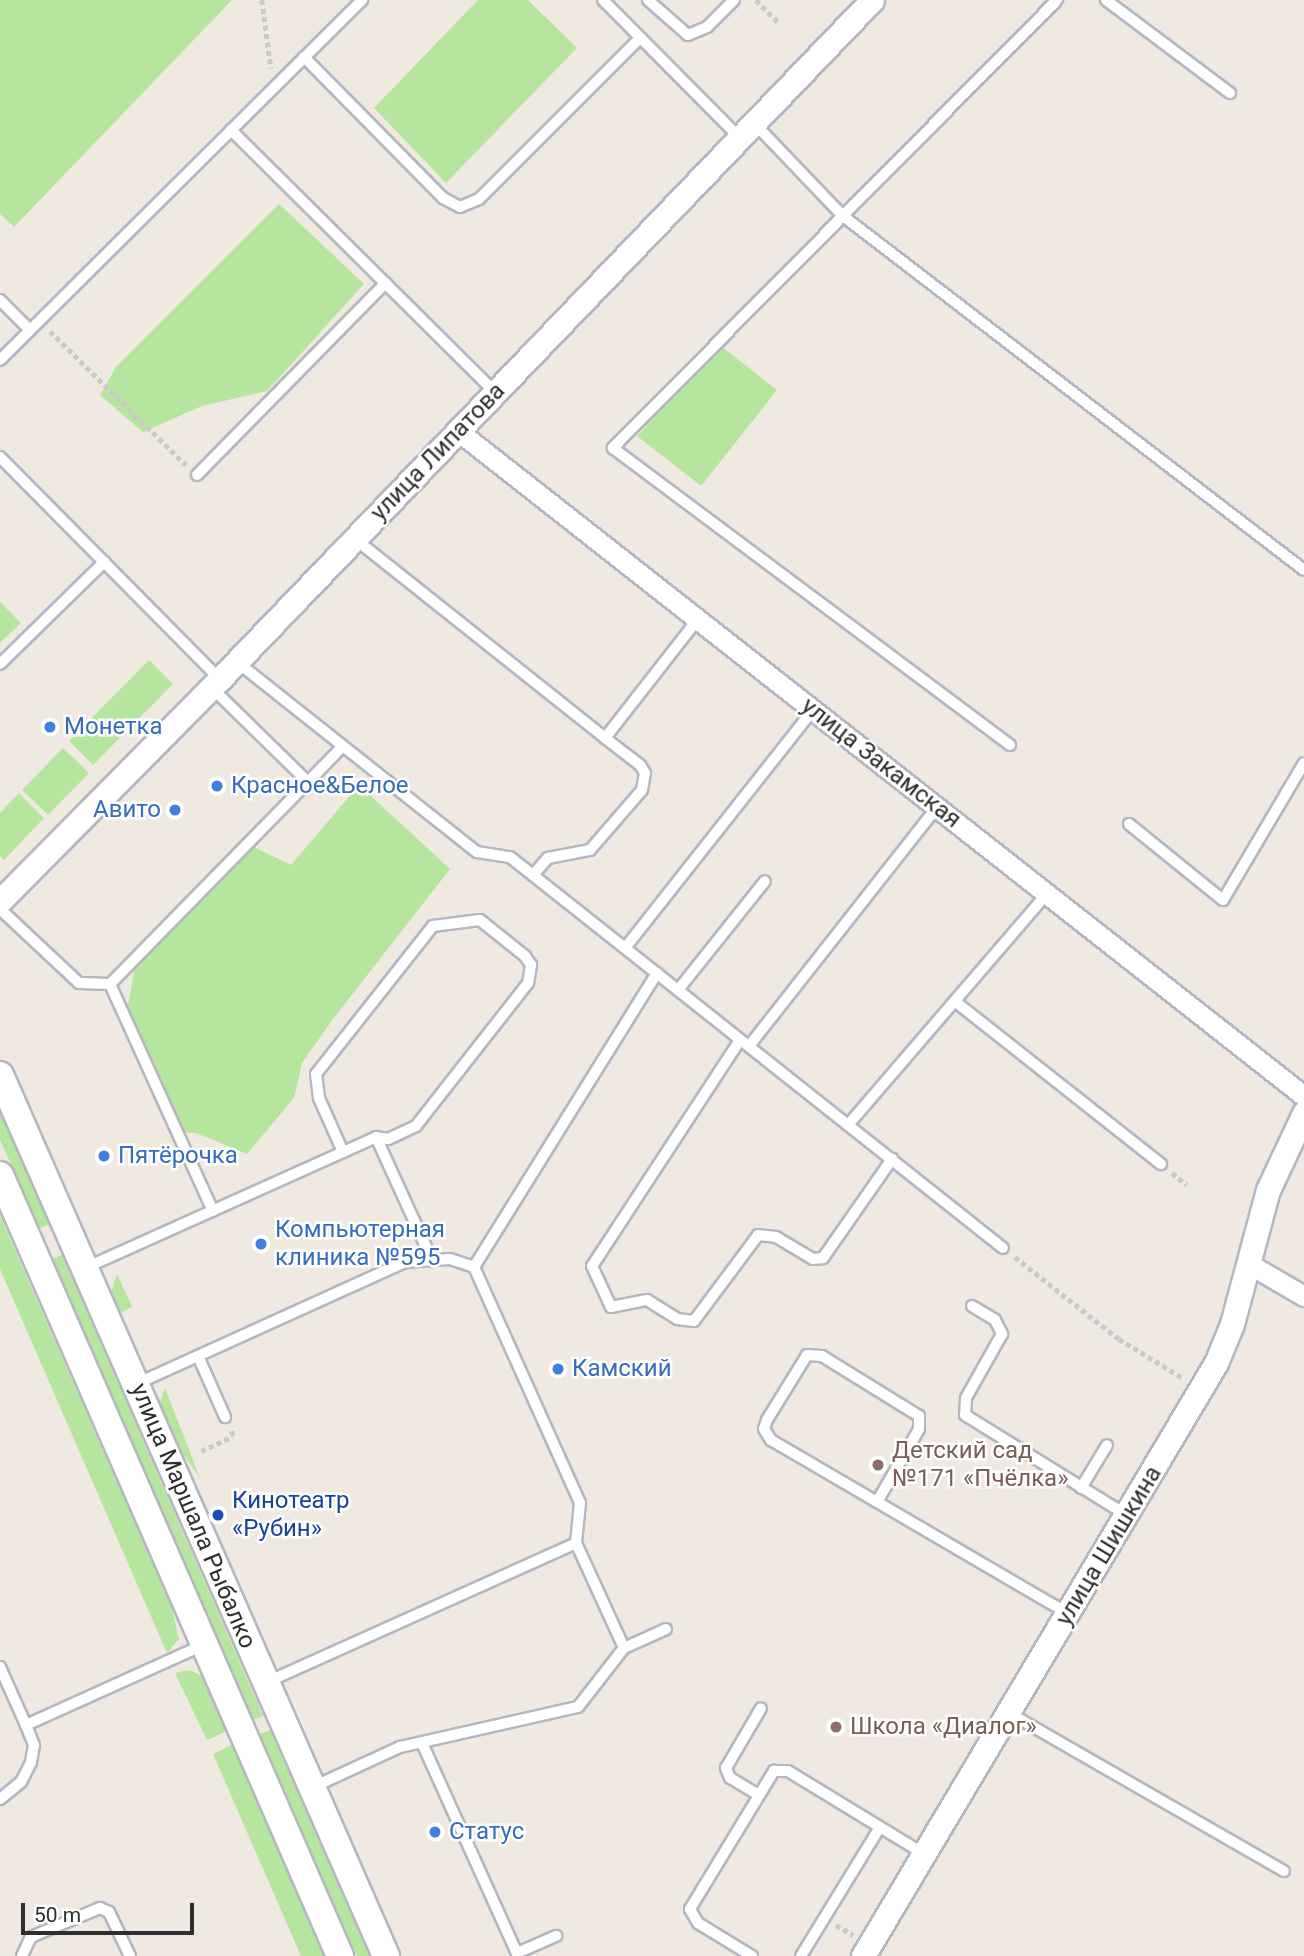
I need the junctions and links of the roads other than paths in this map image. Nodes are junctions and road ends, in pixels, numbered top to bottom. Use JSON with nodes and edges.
{"nodes":[{"id":1,"x":362,"y":0,"type":"edge"},
{"id":2,"x":603,"y":0,"type":"edge"},
{"id":3,"x":648,"y":0,"type":"edge"},
{"id":4,"x":734,"y":0,"type":"edge"},
{"id":5,"x":872,"y":0,"type":"edge"},
{"id":6,"x":1057,"y":0,"type":"edge"},
{"id":7,"x":1106,"y":0,"type":"edge"},
{"id":8,"x":640,"y":38,"type":"junction"},
{"id":9,"x":304,"y":58,"type":"junction"},
{"id":10,"x":1230,"y":93,"type":"dead end"},
{"id":11,"x":747,"y":130,"type":"junction"},
{"id":12,"x":231,"y":131,"type":"junction"},
{"id":13,"x":843,"y":216,"type":"junction"},
{"id":14,"x":386,"y":283,"type":"junction"},
{"id":15,"x":0,"y":300,"type":"edge"},
{"id":16,"x":30,"y":330,"type":"junction"},
{"id":17,"x":0,"y":360,"type":"edge"},
{"id":18,"x":496,"y":392,"type":"junction"},
{"id":19,"x":458,"y":431,"type":"junction"},
{"id":20,"x":2,"y":462,"type":"edge"},
{"id":21,"x":197,"y":475,"type":"road end"},
{"id":22,"x":355,"y":539,"type":"junction"},
{"id":23,"x":104,"y":562,"type":"junction"},
{"id":24,"x":1304,"y":570,"type":"edge"},
{"id":25,"x":698,"y":619,"type":"junction"},
{"id":26,"x":236,"y":662,"type":"junction"},
{"id":27,"x":0,"y":664,"type":"edge"},
{"id":28,"x":216,"y":683,"type":"junction"},
{"id":29,"x":813,"y":710,"type":"junction"},
{"id":30,"x":605,"y":738,"type":"junction"},
{"id":31,"x":1010,"y":745,"type":"dead end"},
{"id":32,"x":343,"y":746,"type":"junction"},
{"id":33,"x":1304,"y":763,"type":"edge"},
{"id":34,"x":308,"y":782,"type":"junction"},
{"id":35,"x":937,"y":807,"type":"junction"},
{"id":36,"x":1129,"y":824,"type":"dead end"},
{"id":37,"x":533,"y":875,"type":"junction"},
{"id":38,"x":765,"y":881,"type":"dead end"},
{"id":39,"x":1048,"y":894,"type":"junction"},
{"id":40,"x":0,"y":901,"type":"edge"},
{"id":41,"x":0,"y":909,"type":"edge"},
{"id":42,"x":625,"y":948,"type":"junction"},
{"id":43,"x":657,"y":974,"type":"junction"},
{"id":44,"x":110,"y":984,"type":"junction"},
{"id":45,"x":678,"y":990,"type":"junction"},
{"id":46,"x":957,"y":1003,"type":"junction"},
{"id":47,"x":745,"y":1043,"type":"junction"},
{"id":48,"x":0,"y":1075,"type":"edge"},
{"id":49,"x":1304,"y":1096,"type":"edge"},
{"id":50,"x":1304,"y":1113,"type":"edge"},
{"id":51,"x":848,"y":1125,"type":"junction"},
{"id":52,"x":376,"y":1137,"type":"junction"},
{"id":53,"x":343,"y":1152,"type":"junction"},
{"id":54,"x":892,"y":1160,"type":"junction"},
{"id":55,"x":1161,"y":1164,"type":"dead end"},
{"id":56,"x":0,"y":1175,"type":"edge"},
{"id":57,"x":213,"y":1210,"type":"junction"},
{"id":58,"x":1003,"y":1248,"type":"road end"},
{"id":59,"x":80,"y":1258,"type":"junction"},
{"id":60,"x":432,"y":1260,"type":"junction"},
{"id":61,"x":1249,"y":1264,"type":"junction"},
{"id":62,"x":41,"y":1266,"type":"junction"},
{"id":63,"x":474,"y":1267,"type":"junction"},
{"id":64,"x":1304,"y":1296,"type":"edge"},
{"id":65,"x":972,"y":1306,"type":"dead end"},
{"id":66,"x":198,"y":1356,"type":"junction"},
{"id":67,"x":136,"y":1384,"type":"junction"},
{"id":68,"x":225,"y":1417,"type":"road end"},
{"id":69,"x":1107,"y":1445,"type":"dead end"},
{"id":70,"x":1081,"y":1488,"type":"junction"},
{"id":71,"x":877,"y":1502,"type":"junction"},
{"id":72,"x":1127,"y":1515,"type":"junction"},
{"id":73,"x":576,"y":1543,"type":"junction"},
{"id":74,"x":1069,"y":1614,"type":"junction"},
{"id":75,"x":666,"y":1629,"type":"dead end"},
{"id":76,"x":205,"y":1644,"type":"junction"},
{"id":77,"x":624,"y":1648,"type":"junction"},
{"id":78,"x":0,"y":1667,"type":"edge"},
{"id":79,"x":265,"y":1683,"type":"junction"},
{"id":80,"x":761,"y":1708,"type":"dead end"},
{"id":81,"x":1009,"y":1713,"type":"junction"},
{"id":82,"x":26,"y":1725,"type":"junction"},
{"id":83,"x":422,"y":1743,"type":"junction"},
{"id":84,"x":313,"y":1787,"type":"junction"},
{"id":85,"x":757,"y":1794,"type":"junction"},
{"id":86,"x":0,"y":1799,"type":"edge"},
{"id":87,"x":880,"y":1827,"type":"junction"},
{"id":88,"x":924,"y":1854,"type":"junction"},
{"id":89,"x":1284,"y":1871,"type":"dead end"},
{"id":90,"x":556,"y":1936,"type":"dead end"},
{"id":91,"x":517,"y":1955,"type":"edge"},
{"id":92,"x":22,"y":1956,"type":"edge"},
{"id":93,"x":130,"y":1956,"type":"edge"},
{"id":94,"x":340,"y":1956,"type":"edge"},
{"id":95,"x":386,"y":1956,"type":"edge"},
{"id":96,"x":752,"y":1956,"type":"edge"},
{"id":97,"x":801,"y":1956,"type":"edge"},
{"id":98,"x":863,"y":1956,"type":"edge"}],
"edges":[{"from":1,"to":9,"type":"lane"},
{"from":2,"to":8,"type":"lane"},
{"from":3,"to":4,"type":"lane"},
{"from":5,"to":11,"type":"street","name":"улица Липатова"},
{"from":6,"to":13,"type":"lane"},
{"from":7,"to":10,"type":"lane"},
{"from":8,"to":9,"type":"lane"},
{"from":8,"to":11,"type":"lane"},
{"from":9,"to":12,"type":"lane"},
{"from":11,"to":13,"type":"lane"},
{"from":11,"to":18,"type":"street","name":"улица Липатова"},
{"from":12,"to":14,"type":"lane"},
{"from":12,"to":16,"type":"lane"},
{"from":13,"to":24,"type":"lane"},
{"from":13,"to":31,"type":"lane"},
{"from":14,"to":18,"type":"lane"},
{"from":14,"to":21,"type":"lane"},
{"from":15,"to":16,"type":"lane"},
{"from":16,"to":17,"type":"lane"},
{"from":18,"to":19,"type":"street","name":"улица Липатова"},
{"from":19,"to":22,"type":"street","name":"улица Липатова"},
{"from":19,"to":25,"type":"street","name":"улица Закамская"},
{"from":20,"to":23,"type":"lane"},
{"from":22,"to":26,"type":"street","name":"улица Липатова"},
{"from":22,"to":30,"type":"lane"},
{"from":23,"to":27,"type":"lane"},
{"from":23,"to":28,"type":"lane"},
{"from":25,"to":29,"type":"street","name":"улица Закамская"},
{"from":25,"to":30,"type":"lane"},
{"from":26,"to":28,"type":"street","name":"улица Липатова"},
{"from":26,"to":32,"type":"lane"},
{"from":28,"to":34,"type":"lane"},
{"from":28,"to":40,"type":"street","name":"улица Липатова"},
{"from":29,"to":35,"type":"street","name":"улица Закамская"},
{"from":29,"to":42,"type":"lane"},
{"from":30,"to":37,"type":"lane"},
{"from":32,"to":34,"type":"lane"},
{"from":32,"to":37,"type":"lane"},
{"from":33,"to":36,"type":"lane"},
{"from":34,"to":44,"type":"lane"},
{"from":35,"to":39,"type":"street","name":"улица Закамская"},
{"from":35,"to":47,"type":"lane"},
{"from":37,"to":42,"type":"lane"},
{"from":38,"to":45,"type":"lane"},
{"from":39,"to":46,"type":"lane"},
{"from":39,"to":49,"type":"street","name":"улица Закамская"},
{"from":41,"to":44,"type":"lane"},
{"from":42,"to":43,"type":"lane"},
{"from":43,"to":45,"type":"lane"},
{"from":43,"to":63,"type":"lane"},
{"from":44,"to":57,"type":"lane"},
{"from":45,"to":47,"type":"lane"},
{"from":46,"to":51,"type":"lane"},
{"from":46,"to":55,"type":"lane"},
{"from":47,"to":51,"type":"lane"},
{"from":47,"to":54,"type":"lane"},
{"from":48,"to":59,"type":"main road","name":"улица Маршала Рыбалко"},
{"from":50,"to":61,"type":"street","name":"улица Шишкина"},
{"from":51,"to":54,"type":"lane"},
{"from":52,"to":53,"type":"lane"},
{"from":52,"to":53,"type":"lane"},
{"from":52,"to":60,"type":"lane"},
{"from":53,"to":57,"type":"lane"},
{"from":54,"to":58,"type":"lane"},
{"from":56,"to":62,"type":"main road","name":"улица Маршала Рыбалко"},
{"from":57,"to":59,"type":"lane"},
{"from":59,"to":62,"type":"main road"},
{"from":59,"to":67,"type":"main road","name":"улица Маршала Рыбалко"},
{"from":60,"to":63,"type":"lane"},
{"from":60,"to":66,"type":"lane"},
{"from":61,"to":64,"type":"street"},
{"from":61,"to":72,"type":"street","name":"улица Шишкина"},
{"from":62,"to":76,"type":"main road","name":"улица Маршала Рыбалко"},
{"from":63,"to":73,"type":"lane"},
{"from":65,"to":70,"type":"lane"},
{"from":66,"to":67,"type":"lane"},
{"from":66,"to":68,"type":"lane"},
{"from":67,"to":79,"type":"main road","name":"улица Маршала Рыбалко"},
{"from":69,"to":70,"type":"lane"},
{"from":70,"to":72,"type":"lane"},
{"from":71,"to":71,"type":"lane"},
{"from":71,"to":74,"type":"lane"},
{"from":72,"to":74,"type":"street","name":"улица Шишкина"},
{"from":73,"to":77,"type":"lane"},
{"from":73,"to":79,"type":"lane"},
{"from":74,"to":81,"type":"street","name":"улица Шишкина"},
{"from":75,"to":77,"type":"lane"},
{"from":76,"to":82,"type":"lane"},
{"from":76,"to":94,"type":"main road","name":"улица Маршала Рыбалко"},
{"from":77,"to":83,"type":"lane"},
{"from":78,"to":82,"type":"lane"},
{"from":79,"to":84,"type":"main road","name":"улица Маршала Рыбалко"},
{"from":80,"to":85,"type":"lane"},
{"from":81,"to":88,"type":"street","name":"улица Шишкина"},
{"from":81,"to":89,"type":"lane"},
{"from":82,"to":86,"type":"lane"},
{"from":83,"to":84,"type":"lane"},
{"from":83,"to":91,"type":"lane"},
{"from":84,"to":95,"type":"main road","name":"улица Маршала Рыбалко"},
{"from":85,"to":87,"type":"lane"},
{"from":85,"to":96,"type":"lane"},
{"from":87,"to":88,"type":"lane"},
{"from":87,"to":97,"type":"lane"},
{"from":88,"to":98,"type":"street","name":"улица Шишкина"},
{"from":90,"to":91,"type":"lane"},
{"from":92,"to":93,"type":"lane"}]}
